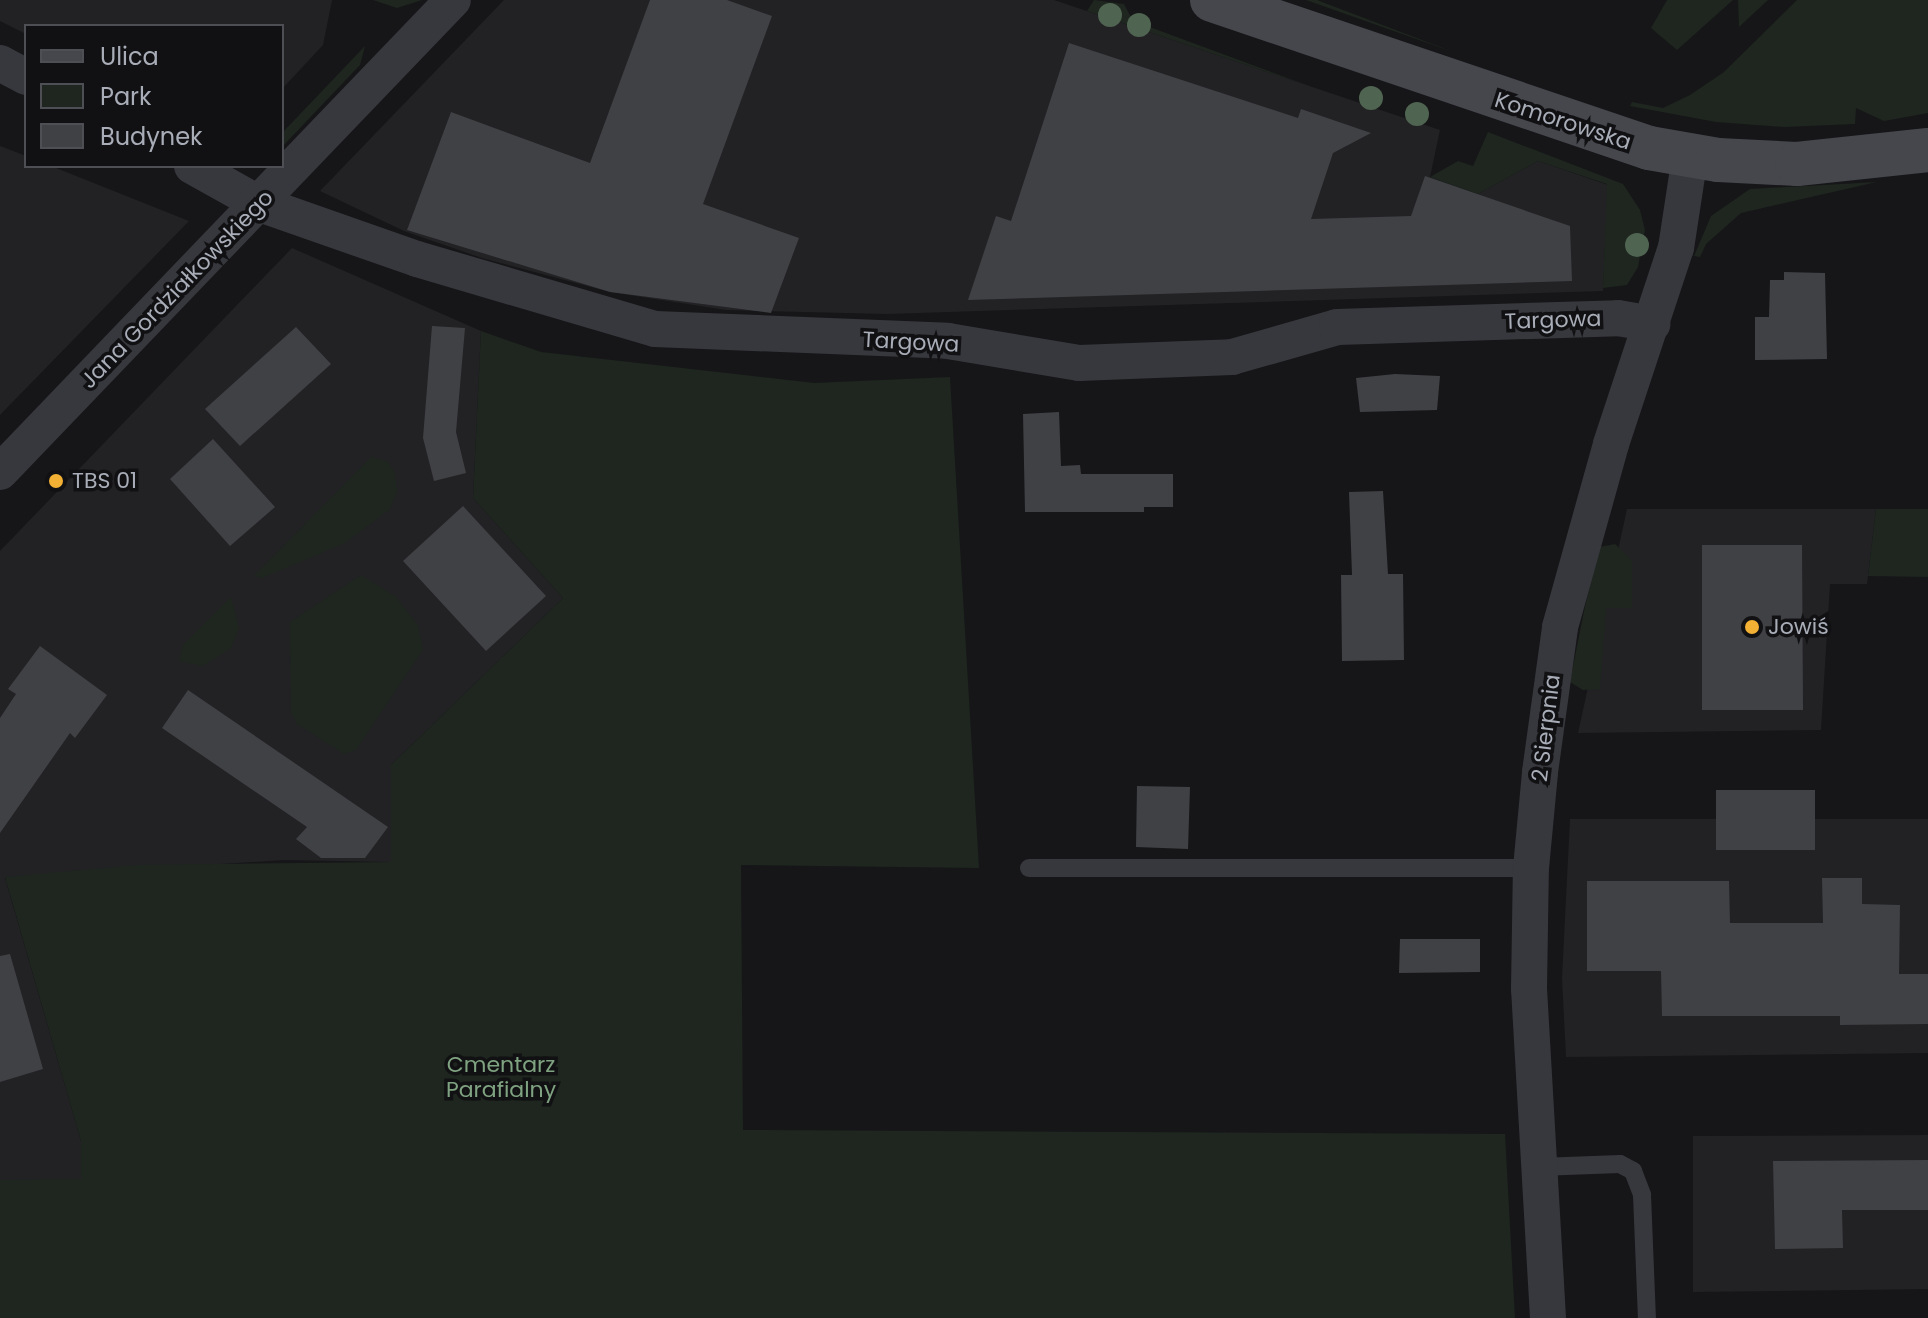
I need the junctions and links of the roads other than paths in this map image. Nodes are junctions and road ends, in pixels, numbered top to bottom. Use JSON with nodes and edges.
{"nodes":[{"id":1,"x":453,"y":0,"type":"edge"},
{"id":2,"x":1212,"y":0,"type":"edge"},
{"id":3,"x":0,"y":63,"type":"edge"},
{"id":4,"x":24,"y":76,"type":"edge"},
{"id":5,"x":1928,"y":150,"type":"edge"},
{"id":6,"x":1690,"y":156,"type":"junction"},
{"id":7,"x":196,"y":168,"type":"edge"},
{"id":8,"x":260,"y":204,"type":"junction"},
{"id":9,"x":1652,"y":324,"type":"junction"},
{"id":10,"x":0,"y":472,"type":"edge"},
{"id":11,"x":1029,"y":868,"type":"dead end"},
{"id":12,"x":1531,"y":868,"type":"junction"},
{"id":13,"x":1539,"y":1167,"type":"junction"},
{"id":14,"x":1548,"y":1318,"type":"edge"},
{"id":15,"x":1647,"y":1318,"type":"edge"}],
"edges":[{"from":1,"to":8,"type":"street","name":"Jana Gordziałkowskiego"},
{"from":2,"to":6,"type":"street","name":"Komorowska"},
{"from":3,"to":4,"type":"street"},
{"from":5,"to":6,"type":"street","name":"Komorowska"},
{"from":6,"to":9,"type":"street","name":"2 Sierpnia"},
{"from":7,"to":8,"type":"street","name":"Targowa"},
{"from":8,"to":9,"type":"street","name":"Targowa"},
{"from":8,"to":10,"type":"street","name":"Jana Gordziałkowskiego"},
{"from":9,"to":12,"type":"street","name":"2 Sierpnia"},
{"from":11,"to":12,"type":"lane"},
{"from":12,"to":13,"type":"street","name":"2 Sierpnia"},
{"from":13,"to":14,"type":"street","name":"2 Sierpnia"},
{"from":13,"to":15,"type":"lane"}]}
